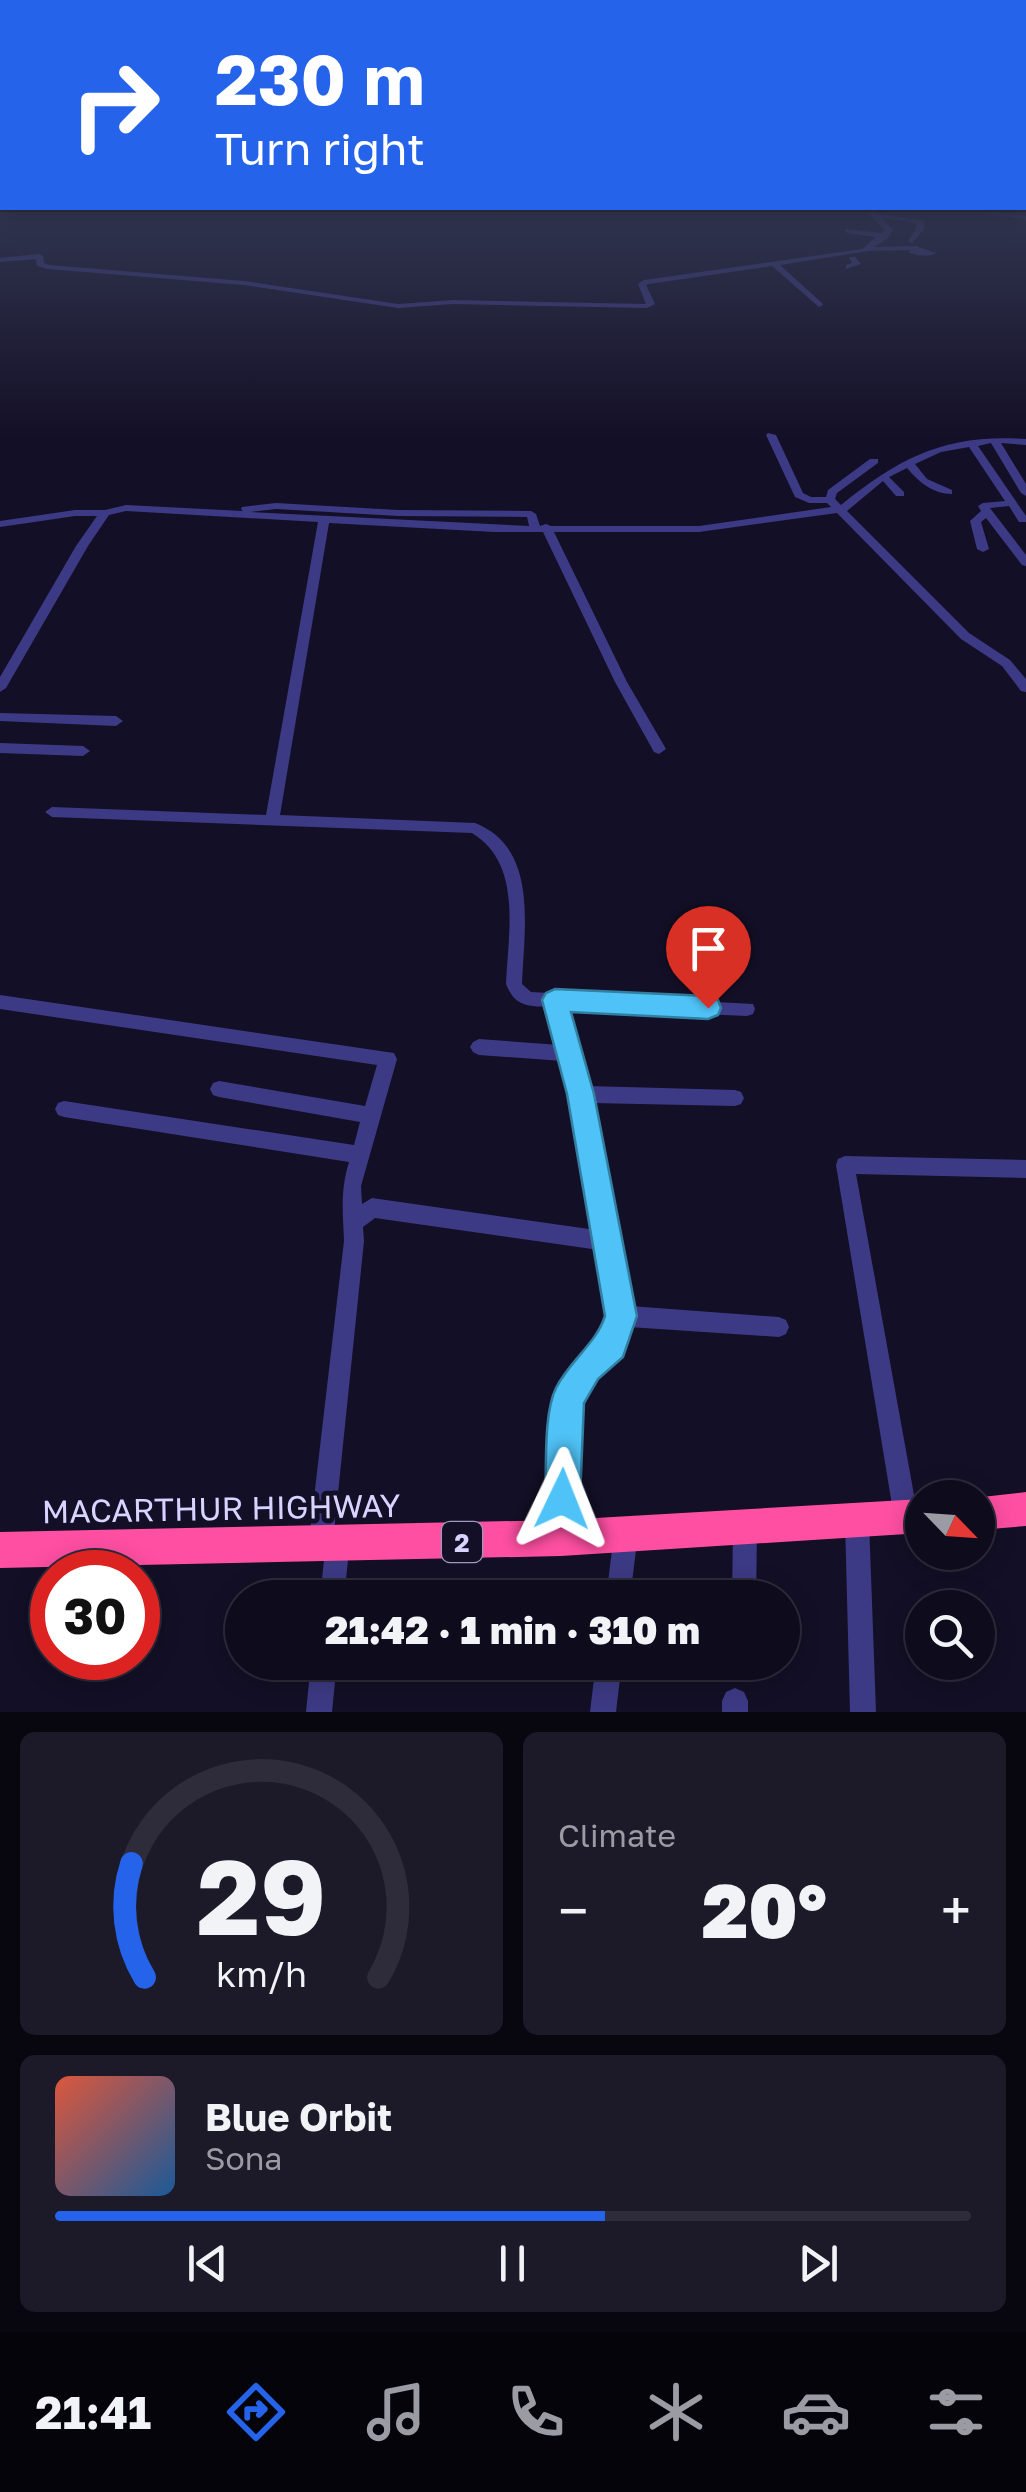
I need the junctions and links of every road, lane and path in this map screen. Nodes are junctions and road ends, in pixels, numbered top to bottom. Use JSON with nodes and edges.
{"nodes":[{"id":1,"x":199,"y":280,"type":"edge"},
{"id":2,"x":660,"y":280,"type":"edge"},
{"id":3,"x":791,"y":280,"type":"edge"},
{"id":4,"x":819,"y":305,"type":"dead end"},
{"id":5,"x":771,"y":434,"type":"dead end"},
{"id":6,"x":994,"y":440,"type":"junction"},
{"id":7,"x":971,"y":442,"type":"junction"},
{"id":8,"x":1026,"y":442,"type":"edge"},
{"id":9,"x":874,"y":461,"type":"dead end"},
{"id":10,"x":909,"y":464,"type":"junction"},
{"id":11,"x":907,"y":478,"type":"dead end"},
{"id":12,"x":885,"y":479,"type":"junction"},
{"id":13,"x":948,"y":492,"type":"dead end"},
{"id":14,"x":1026,"y":493,"type":"edge"},
{"id":15,"x":900,"y":494,"type":"dead end"},
{"id":16,"x":830,"y":500,"type":"junction"},
{"id":17,"x":1010,"y":502,"type":"junction"},
{"id":18,"x":842,"y":509,"type":"junction"},
{"id":19,"x":987,"y":512,"type":"junction"},
{"id":20,"x":105,"y":513,"type":"junction"},
{"id":21,"x":233,"y":514,"type":"junction"},
{"id":22,"x":324,"y":520,"type":"junction"},
{"id":23,"x":1023,"y":520,"type":"dead end"},
{"id":24,"x":0,"y":524,"type":"edge"},
{"id":25,"x":540,"y":528,"type":"junction"},
{"id":26,"x":983,"y":549,"type":"dead end"},
{"id":27,"x":1026,"y":563,"type":"edge"},
{"id":28,"x":1026,"y":661,"type":"edge"},
{"id":29,"x":1006,"y":663,"type":"junction"},
{"id":30,"x":0,"y":688,"type":"edge"},
{"id":31,"x":1026,"y":688,"type":"edge"},
{"id":32,"x":0,"y":717,"type":"edge"},
{"id":33,"x":116,"y":721,"type":"dead end"},
{"id":34,"x":0,"y":748,"type":"edge"},
{"id":35,"x":658,"y":749,"type":"dead end"},
{"id":36,"x":82,"y":750,"type":"dead end"},
{"id":37,"x":52,"y":812,"type":"dead end"},
{"id":38,"x":272,"y":821,"type":"junction"},
{"id":39,"x":555,"y":1000,"type":"junction"},
{"id":40,"x":0,"y":1002,"type":"edge"},
{"id":41,"x":747,"y":1009,"type":"dead end"},
{"id":42,"x":479,"y":1047,"type":"dead end"},
{"id":43,"x":570,"y":1054,"type":"junction"},
{"id":44,"x":219,"y":1089,"type":"dead end"},
{"id":45,"x":581,"y":1094,"type":"junction"},
{"id":46,"x":735,"y":1098,"type":"dead end"},
{"id":47,"x":64,"y":1109,"type":"dead end"},
{"id":48,"x":372,"y":1116,"type":"junction"},
{"id":49,"x":360,"y":1155,"type":"junction"},
{"id":50,"x":1026,"y":1169,"type":"edge"},
{"id":51,"x":351,"y":1224,"type":"junction"},
{"id":52,"x":605,"y":1241,"type":"junction"},
{"id":53,"x":621,"y":1316,"type":"junction"},
{"id":54,"x":780,"y":1326,"type":"dead end"},
{"id":55,"x":907,"y":1480,"type":"edge"},
{"id":56,"x":1026,"y":1509,"type":"edge"},
{"id":57,"x":995,"y":1511,"type":"edge"},
{"id":58,"x":905,"y":1517,"type":"edge"},
{"id":59,"x":857,"y":1520,"type":"junction"},
{"id":60,"x":745,"y":1529,"type":"junction"},
{"id":61,"x":626,"y":1534,"type":"junction"},
{"id":62,"x":561,"y":1538,"type":"junction"},
{"id":63,"x":330,"y":1542,"type":"junction"},
{"id":64,"x":0,"y":1550,"type":"edge"},
{"id":65,"x":331,"y":1580,"type":"edge"},
{"id":66,"x":620,"y":1580,"type":"edge"},
{"id":67,"x":744,"y":1580,"type":"edge"},
{"id":68,"x":322,"y":1680,"type":"edge"},
{"id":69,"x":607,"y":1680,"type":"edge"},
{"id":70,"x":318,"y":1712,"type":"edge"},
{"id":71,"x":603,"y":1712,"type":"edge"},
{"id":72,"x":863,"y":1712,"type":"edge"}],
"edges":[{"from":1,"to":2,"type":"street"},
{"from":3,"to":4,"type":"street"},
{"from":5,"to":16,"type":"street"},
{"from":6,"to":7,"type":"street"},
{"from":6,"to":8,"type":"street"},
{"from":6,"to":14,"type":"street"},
{"from":7,"to":10,"type":"street"},
{"from":7,"to":17,"type":"street"},
{"from":9,"to":16,"type":"street"},
{"from":10,"to":12,"type":"street"},
{"from":10,"to":13,"type":"street"},
{"from":11,"to":12,"type":"street"},
{"from":12,"to":15,"type":"street"},
{"from":12,"to":18,"type":"street"},
{"from":16,"to":18,"type":"street"},
{"from":17,"to":19,"type":"street"},
{"from":17,"to":23,"type":"street"},
{"from":18,"to":25,"type":"street"},
{"from":18,"to":29,"type":"street"},
{"from":19,"to":26,"type":"street"},
{"from":19,"to":27,"type":"street"},
{"from":20,"to":21,"type":"street"},
{"from":20,"to":24,"type":"street"},
{"from":20,"to":30,"type":"street"},
{"from":21,"to":22,"type":"street"},
{"from":21,"to":25,"type":"street"},
{"from":22,"to":25,"type":"street"},
{"from":22,"to":38,"type":"street"},
{"from":25,"to":35,"type":"street"},
{"from":28,"to":29,"type":"street"},
{"from":29,"to":31,"type":"street"},
{"from":32,"to":33,"type":"street"},
{"from":34,"to":36,"type":"street"},
{"from":37,"to":38,"type":"street"},
{"from":38,"to":39,"type":"street"},
{"from":39,"to":41,"type":"street"},
{"from":39,"to":43,"type":"street"},
{"from":40,"to":48,"type":"street"},
{"from":42,"to":43,"type":"street"},
{"from":43,"to":45,"type":"street"},
{"from":44,"to":48,"type":"street"},
{"from":45,"to":46,"type":"street"},
{"from":45,"to":52,"type":"street"},
{"from":47,"to":49,"type":"street"},
{"from":48,"to":49,"type":"street"},
{"from":49,"to":51,"type":"street"},
{"from":50,"to":55,"type":"street"},
{"from":51,"to":52,"type":"street"},
{"from":51,"to":63,"type":"street"},
{"from":52,"to":53,"type":"street"},
{"from":53,"to":54,"type":"street"},
{"from":53,"to":62,"type":"street"},
{"from":56,"to":57,"type":"highway"},
{"from":58,"to":59,"type":"highway","name":"MACARTHUR HIGHWAY","number":"2"},
{"from":59,"to":60,"type":"highway","name":"MACARTHUR HIGHWAY","number":"2"},
{"from":59,"to":72,"type":"street"},
{"from":60,"to":61,"type":"highway","name":"MACARTHUR HIGHWAY","number":"2"},
{"from":60,"to":67,"type":"street"},
{"from":61,"to":62,"type":"highway","name":"MACARTHUR HIGHWAY","number":"2"},
{"from":61,"to":66,"type":"street"},
{"from":62,"to":63,"type":"highway","name":"MACARTHUR HIGHWAY","number":"2"},
{"from":63,"to":64,"type":"highway","name":"MACARTHUR HIGHWAY","number":"2"},
{"from":63,"to":65,"type":"street"},
{"from":68,"to":70,"type":"street"},
{"from":69,"to":71,"type":"street"}]}
